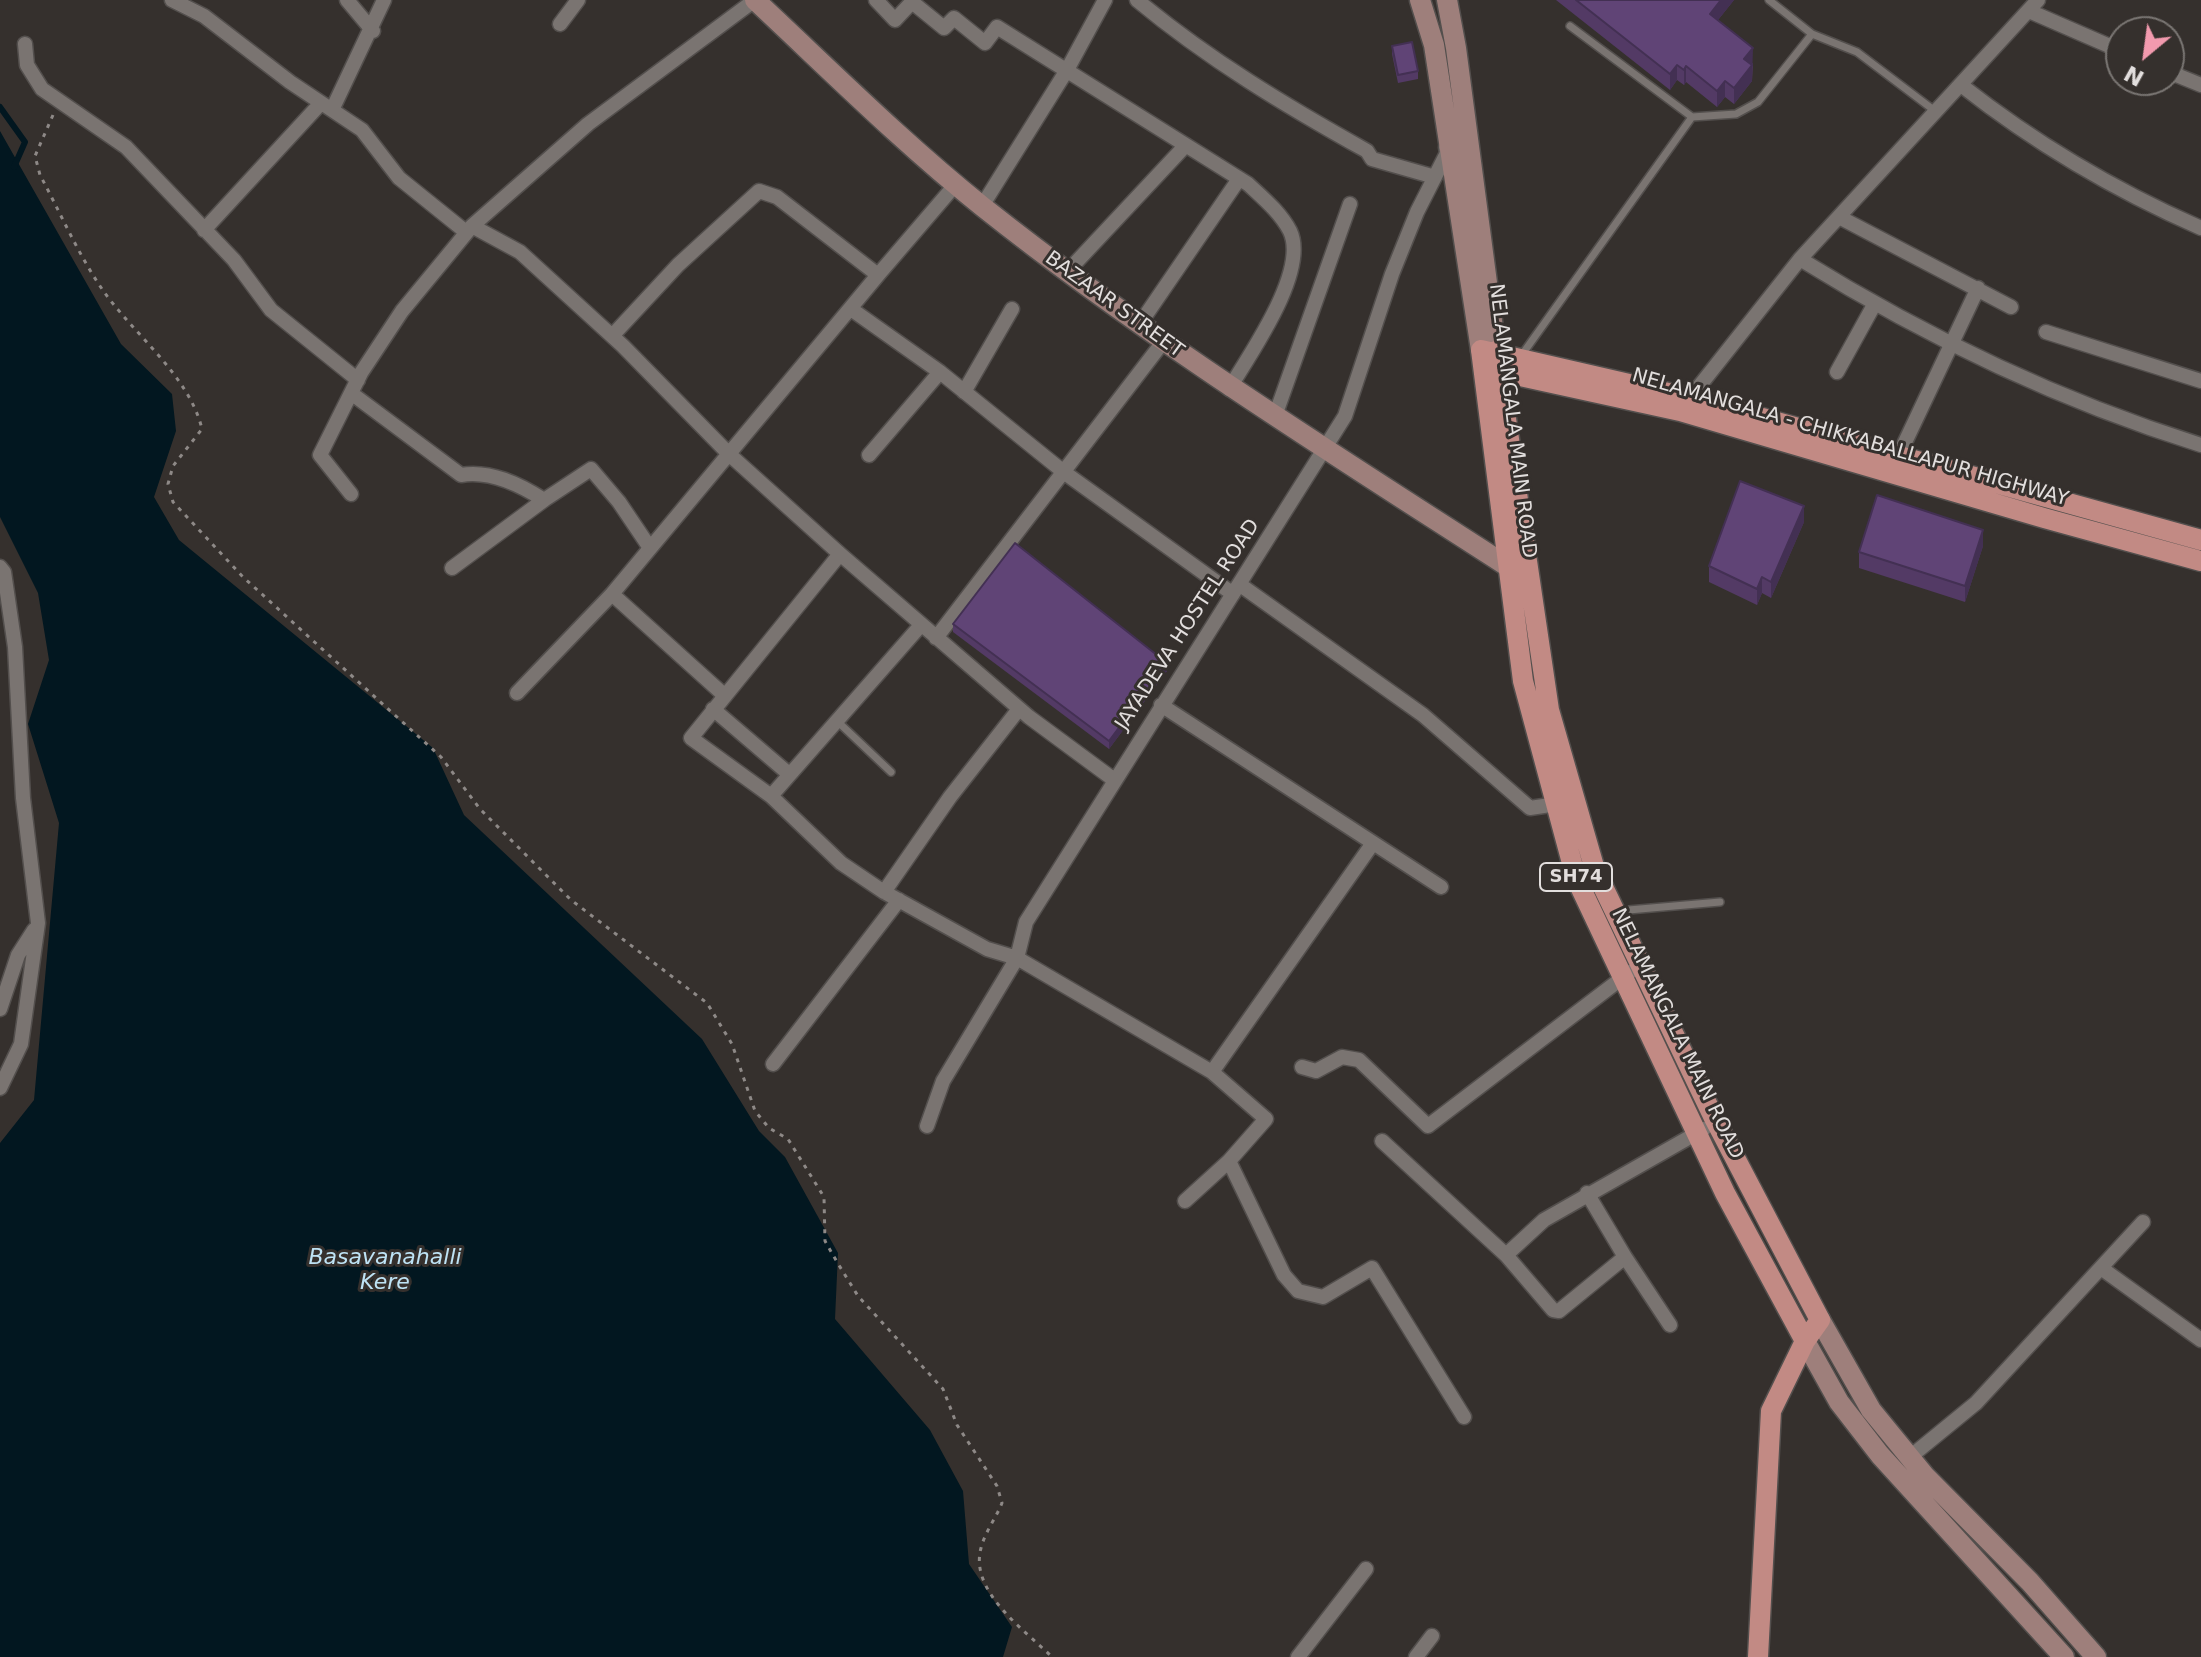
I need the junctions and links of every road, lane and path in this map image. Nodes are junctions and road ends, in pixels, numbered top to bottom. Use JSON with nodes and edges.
{"nodes":[{"id":1,"x":172,"y":0,"type":"edge"},
{"id":2,"x":347,"y":0,"type":"edge"},
{"id":3,"x":384,"y":0,"type":"edge"},
{"id":4,"x":578,"y":0,"type":"edge"},
{"id":5,"x":755,"y":0,"type":"edge"},
{"id":6,"x":876,"y":0,"type":"edge"},
{"id":7,"x":1105,"y":0,"type":"edge"},
{"id":8,"x":1137,"y":0,"type":"edge"},
{"id":9,"x":1420,"y":0,"type":"edge"},
{"id":10,"x":1447,"y":0,"type":"edge"},
{"id":11,"x":1769,"y":0,"type":"edge"},
{"id":12,"x":2033,"y":5,"type":"edge"},
{"id":13,"x":560,"y":24,"type":"dead end"},
{"id":14,"x":1570,"y":26,"type":"dead end"},
{"id":15,"x":373,"y":31,"type":"junction"},
{"id":16,"x":1812,"y":34,"type":"junction"},
{"id":17,"x":2105,"y":43,"type":"edge"},
{"id":18,"x":25,"y":44,"type":"dead end"},
{"id":19,"x":1067,"y":70,"type":"junction"},
{"id":20,"x":1961,"y":85,"type":"junction"},
{"id":21,"x":63,"y":104,"type":"junction"},
{"id":22,"x":327,"y":106,"type":"junction"},
{"id":23,"x":1937,"y":112,"type":"junction"},
{"id":24,"x":1692,"y":117,"type":"junction"},
{"id":25,"x":1444,"y":131,"type":"junction"},
{"id":26,"x":1186,"y":145,"type":"junction"},
{"id":27,"x":1435,"y":177,"type":"junction"},
{"id":28,"x":1239,"y":179,"type":"junction"},
{"id":29,"x":956,"y":184,"type":"junction"},
{"id":30,"x":1350,"y":204,"type":"dead end"},
{"id":31,"x":982,"y":206,"type":"junction"},
{"id":32,"x":1839,"y":217,"type":"junction"},
{"id":33,"x":2201,"y":228,"type":"edge"},
{"id":34,"x":469,"y":229,"type":"junction"},
{"id":35,"x":204,"y":230,"type":"junction"},
{"id":36,"x":1800,"y":259,"type":"junction"},
{"id":37,"x":1067,"y":272,"type":"junction"},
{"id":38,"x":878,"y":275,"type":"junction"},
{"id":39,"x":1978,"y":288,"type":"junction"},
{"id":40,"x":1874,"y":305,"type":"junction"},
{"id":41,"x":2011,"y":307,"type":"dead end"},
{"id":42,"x":851,"y":309,"type":"junction"},
{"id":43,"x":1012,"y":309,"type":"dead end"},
{"id":44,"x":1139,"y":325,"type":"junction"},
{"id":45,"x":2046,"y":332,"type":"dead end"},
{"id":46,"x":612,"y":336,"type":"junction"},
{"id":47,"x":1163,"y":342,"type":"junction"},
{"id":48,"x":1952,"y":346,"type":"junction"},
{"id":49,"x":1520,"y":357,"type":"junction"},
{"id":50,"x":1490,"y":360,"type":"junction"},
{"id":51,"x":940,"y":372,"type":"junction"},
{"id":52,"x":1837,"y":372,"type":"dead end"},
{"id":53,"x":2201,"y":381,"type":"edge"},
{"id":54,"x":355,"y":386,"type":"junction"},
{"id":55,"x":1229,"y":389,"type":"junction"},
{"id":56,"x":964,"y":392,"type":"junction"},
{"id":57,"x":1685,"y":404,"type":"junction"},
{"id":58,"x":1275,"y":416,"type":"junction"},
{"id":59,"x":2201,"y":445,"type":"edge"},
{"id":60,"x":1327,"y":447,"type":"junction"},
{"id":61,"x":730,"y":455,"type":"junction"},
{"id":62,"x":869,"y":455,"type":"dead end"},
{"id":63,"x":1898,"y":457,"type":"junction"},
{"id":64,"x":1065,"y":473,"type":"junction"},
{"id":65,"x":351,"y":494,"type":"dead end"},
{"id":66,"x":544,"y":500,"type":"junction"},
{"id":67,"x":2046,"y":509,"type":"junction"},
{"id":68,"x":2201,"y":540,"type":"edge"},
{"id":69,"x":650,"y":548,"type":"junction"},
{"id":70,"x":840,"y":554,"type":"junction"},
{"id":71,"x":2201,"y":561,"type":"edge"},
{"id":72,"x":1507,"y":566,"type":"junction"},
{"id":73,"x":0,"y":567,"type":"edge"},
{"id":74,"x":452,"y":568,"type":"dead end"},
{"id":75,"x":1236,"y":589,"type":"junction"},
{"id":76,"x":612,"y":594,"type":"junction"},
{"id":77,"x":921,"y":625,"type":"junction"},
{"id":78,"x":936,"y":638,"type":"junction"},
{"id":79,"x":517,"y":693,"type":"dead end"},
{"id":80,"x":724,"y":695,"type":"junction"},
{"id":81,"x":1161,"y":705,"type":"junction"},
{"id":82,"x":713,"y":709,"type":"junction"},
{"id":83,"x":1019,"y":709,"type":"junction"},
{"id":84,"x":836,"y":720,"type":"junction"},
{"id":85,"x":891,"y":772,"type":"dead end"},
{"id":86,"x":789,"y":774,"type":"junction"},
{"id":87,"x":1113,"y":779,"type":"junction"},
{"id":88,"x":771,"y":796,"type":"junction"},
{"id":89,"x":1557,"y":804,"type":"junction"},
{"id":90,"x":1373,"y":843,"type":"junction"},
{"id":91,"x":1441,"y":887,"type":"dead end"},
{"id":92,"x":884,"y":892,"type":"junction"},
{"id":93,"x":899,"y":900,"type":"junction"},
{"id":94,"x":1720,"y":902,"type":"dead end"},
{"id":95,"x":1614,"y":911,"type":"junction"},
{"id":96,"x":38,"y":923,"type":"junction"},
{"id":97,"x":1017,"y":958,"type":"junction"},
{"id":98,"x":1641,"y":966,"type":"junction"},
{"id":99,"x":1622,"y":977,"type":"junction"},
{"id":100,"x":0,"y":1009,"type":"edge"},
{"id":101,"x":773,"y":1064,"type":"dead end"},
{"id":102,"x":1302,"y":1067,"type":"dead end"},
{"id":103,"x":1212,"y":1072,"type":"junction"},
{"id":104,"x":0,"y":1088,"type":"edge"},
{"id":105,"x":927,"y":1126,"type":"dead end"},
{"id":106,"x":1708,"y":1127,"type":"junction"},
{"id":107,"x":1382,"y":1141,"type":"dead end"},
{"id":108,"x":1229,"y":1161,"type":"junction"},
{"id":109,"x":1587,"y":1193,"type":"junction"},
{"id":110,"x":1185,"y":1201,"type":"dead end"},
{"id":111,"x":2143,"y":1222,"type":"dead end"},
{"id":112,"x":1506,"y":1255,"type":"junction"},
{"id":113,"x":1625,"y":1257,"type":"junction"},
{"id":114,"x":2101,"y":1268,"type":"junction"},
{"id":115,"x":1820,"y":1320,"type":"junction"},
{"id":116,"x":1670,"y":1325,"type":"dead end"},
{"id":117,"x":2201,"y":1340,"type":"edge"},
{"id":118,"x":1805,"y":1341,"type":"junction"},
{"id":119,"x":1464,"y":1417,"type":"dead end"},
{"id":120,"x":1910,"y":1457,"type":"junction"},
{"id":121,"x":1366,"y":1569,"type":"dead end"},
{"id":122,"x":1432,"y":1636,"type":"dead end"},
{"id":123,"x":1052,"y":1657,"type":"edge"},
{"id":124,"x":1298,"y":1657,"type":"edge"},
{"id":125,"x":1416,"y":1657,"type":"edge"},
{"id":126,"x":1758,"y":1657,"type":"edge"},
{"id":127,"x":2064,"y":1657,"type":"edge"},
{"id":128,"x":2096,"y":1657,"type":"edge"}],
"edges":[{"from":1,"to":22,"type":"street"},
{"from":2,"to":15,"type":"street"},
{"from":3,"to":15,"type":"street"},
{"from":4,"to":13,"type":"street"},
{"from":5,"to":29,"type":"main road","name":"BAZAAR STREET"},
{"from":5,"to":34,"type":"street"},
{"from":6,"to":19,"type":"street"},
{"from":7,"to":19,"type":"street"},
{"from":8,"to":27,"type":"street"},
{"from":9,"to":25,"type":"main road","name":"NELAMANGALA MAIN ROAD"},
{"from":10,"to":50,"type":"main road"},
{"from":11,"to":16,"type":"lane"},
{"from":12,"to":17,"type":"street"},
{"from":12,"to":20,"type":"street"},
{"from":14,"to":24,"type":"lane"},
{"from":15,"to":22,"type":"street"},
{"from":16,"to":23,"type":"lane"},
{"from":16,"to":24,"type":"lane"},
{"from":18,"to":21,"type":"street"},
{"from":19,"to":26,"type":"street"},
{"from":19,"to":31,"type":"street"},
{"from":20,"to":23,"type":"street"},
{"from":20,"to":33,"type":"street"},
{"from":21,"to":35,"type":"street"},
{"from":21,"to":123,"type":"path"},
{"from":22,"to":34,"type":"street"},
{"from":22,"to":35,"type":"street"},
{"from":23,"to":32,"type":"street"},
{"from":24,"to":49,"type":"lane"},
{"from":25,"to":27,"type":"street","name":"JAYADEVA HOSTEL ROAD"},
{"from":25,"to":50,"type":"main road","name":"NELAMANGALA MAIN ROAD"},
{"from":26,"to":28,"type":"street"},
{"from":26,"to":37,"type":"street"},
{"from":27,"to":60,"type":"street","name":"JAYADEVA HOSTEL ROAD"},
{"from":28,"to":44,"type":"street"},
{"from":28,"to":55,"type":"street"},
{"from":29,"to":31,"type":"main road","name":"BAZAAR STREET"},
{"from":29,"to":38,"type":"street"},
{"from":30,"to":58,"type":"street"},
{"from":31,"to":37,"type":"main road","name":"BAZAAR STREET"},
{"from":32,"to":36,"type":"street"},
{"from":32,"to":39,"type":"street"},
{"from":34,"to":46,"type":"street"},
{"from":34,"to":54,"type":"street"},
{"from":35,"to":54,"type":"street"},
{"from":36,"to":40,"type":"street"},
{"from":36,"to":57,"type":"street"},
{"from":37,"to":44,"type":"main road","name":"BAZAAR STREET"},
{"from":38,"to":42,"type":"street"},
{"from":38,"to":46,"type":"street"},
{"from":39,"to":41,"type":"street"},
{"from":39,"to":48,"type":"street"},
{"from":40,"to":48,"type":"street"},
{"from":40,"to":52,"type":"street"},
{"from":42,"to":51,"type":"street"},
{"from":42,"to":61,"type":"street"},
{"from":43,"to":56,"type":"street"},
{"from":44,"to":47,"type":"main road","name":"BAZAAR STREET"},
{"from":45,"to":53,"type":"street"},
{"from":46,"to":61,"type":"street"},
{"from":47,"to":55,"type":"main road","name":"BAZAAR STREET"},
{"from":47,"to":64,"type":"street"},
{"from":48,"to":59,"type":"street"},
{"from":48,"to":63,"type":"street"},
{"from":49,"to":50,"type":"main road"},
{"from":49,"to":57,"type":"main road"},
{"from":50,"to":57,"type":"main road","name":"NELAMANGALA - CHIKKABALLAPUR HIGHWAY"},
{"from":50,"to":72,"type":"main road","name":"NELAMANGALA MAIN ROAD","number":"SH74"},
{"from":50,"to":95,"type":"main road","number":"SH74"},
{"from":51,"to":56,"type":"street"},
{"from":51,"to":62,"type":"street"},
{"from":54,"to":65,"type":"street"},
{"from":54,"to":66,"type":"street"},
{"from":55,"to":58,"type":"main road","name":"BAZAAR STREET"},
{"from":56,"to":64,"type":"street"},
{"from":57,"to":63,"type":"main road"},
{"from":57,"to":67,"type":"main road","name":"NELAMANGALA - CHIKKABALLAPUR HIGHWAY"},
{"from":58,"to":60,"type":"main road","name":"BAZAAR STREET"},
{"from":60,"to":72,"type":"main road","name":"BAZAAR STREET"},
{"from":60,"to":75,"type":"street","name":"JAYADEVA HOSTEL ROAD"},
{"from":61,"to":69,"type":"street"},
{"from":61,"to":70,"type":"street"},
{"from":63,"to":67,"type":"main road"},
{"from":64,"to":75,"type":"street"},
{"from":64,"to":78,"type":"street"},
{"from":66,"to":69,"type":"street"},
{"from":66,"to":74,"type":"street"},
{"from":67,"to":68,"type":"main road"},
{"from":67,"to":71,"type":"main road","name":"NELAMANGALA - CHIKKABALLAPUR HIGHWAY"},
{"from":69,"to":76,"type":"street"},
{"from":70,"to":77,"type":"street"},
{"from":70,"to":80,"type":"street"},
{"from":72,"to":89,"type":"main road","name":"NELAMANGALA MAIN ROAD","number":"SH74"},
{"from":73,"to":96,"type":"street"},
{"from":75,"to":81,"type":"street","name":"JAYADEVA HOSTEL ROAD"},
{"from":75,"to":89,"type":"street"},
{"from":76,"to":79,"type":"street"},
{"from":76,"to":80,"type":"street"},
{"from":77,"to":78,"type":"street"},
{"from":77,"to":84,"type":"street"},
{"from":78,"to":83,"type":"street"},
{"from":80,"to":82,"type":"street"},
{"from":81,"to":87,"type":"street","name":"JAYADEVA HOSTEL ROAD"},
{"from":81,"to":90,"type":"street"},
{"from":82,"to":86,"type":"street"},
{"from":82,"to":88,"type":"street"},
{"from":83,"to":87,"type":"street"},
{"from":83,"to":92,"type":"street"},
{"from":84,"to":85,"type":"lane"},
{"from":84,"to":86,"type":"street"},
{"from":86,"to":88,"type":"street"},
{"from":87,"to":97,"type":"street","name":"JAYADEVA HOSTEL ROAD"},
{"from":88,"to":92,"type":"street"},
{"from":89,"to":99,"type":"main road","name":"NELAMANGALA MAIN ROAD","number":"SH74"},
{"from":90,"to":91,"type":"street"},
{"from":90,"to":103,"type":"street"},
{"from":92,"to":93,"type":"street"},
{"from":93,"to":97,"type":"street"},
{"from":93,"to":101,"type":"street"},
{"from":94,"to":95,"type":"lane"},
{"from":95,"to":98,"type":"main road","number":"SH74"},
{"from":96,"to":100,"type":"street"},
{"from":96,"to":104,"type":"street"},
{"from":97,"to":103,"type":"street"},
{"from":97,"to":105,"type":"street","name":"JAYADEVA HOSTEL ROAD"},
{"from":98,"to":99,"type":"street"},
{"from":98,"to":106,"type":"main road","number":"SH74"},
{"from":99,"to":102,"type":"street"},
{"from":99,"to":106,"type":"main road","name":"NELAMANGALA MAIN ROAD","number":"SH74"},
{"from":103,"to":108,"type":"street"},
{"from":106,"to":109,"type":"street"},
{"from":106,"to":115,"type":"main road","number":"SH74"},
{"from":106,"to":118,"type":"main road","name":"NELAMANGALA MAIN ROAD","number":"SH74"},
{"from":107,"to":112,"type":"street"},
{"from":108,"to":110,"type":"street"},
{"from":108,"to":119,"type":"street"},
{"from":109,"to":112,"type":"street"},
{"from":109,"to":113,"type":"street"},
{"from":111,"to":114,"type":"street"},
{"from":112,"to":113,"type":"street"},
{"from":113,"to":116,"type":"street"},
{"from":114,"to":117,"type":"street"},
{"from":114,"to":120,"type":"street"},
{"from":115,"to":118,"type":"main road"},
{"from":115,"to":120,"type":"main road"},
{"from":118,"to":126,"type":"main road"},
{"from":118,"to":127,"type":"main road","name":"NELAMANGALA MAIN ROAD"},
{"from":120,"to":128,"type":"main road"},
{"from":121,"to":124,"type":"street"},
{"from":122,"to":125,"type":"street"}]}
